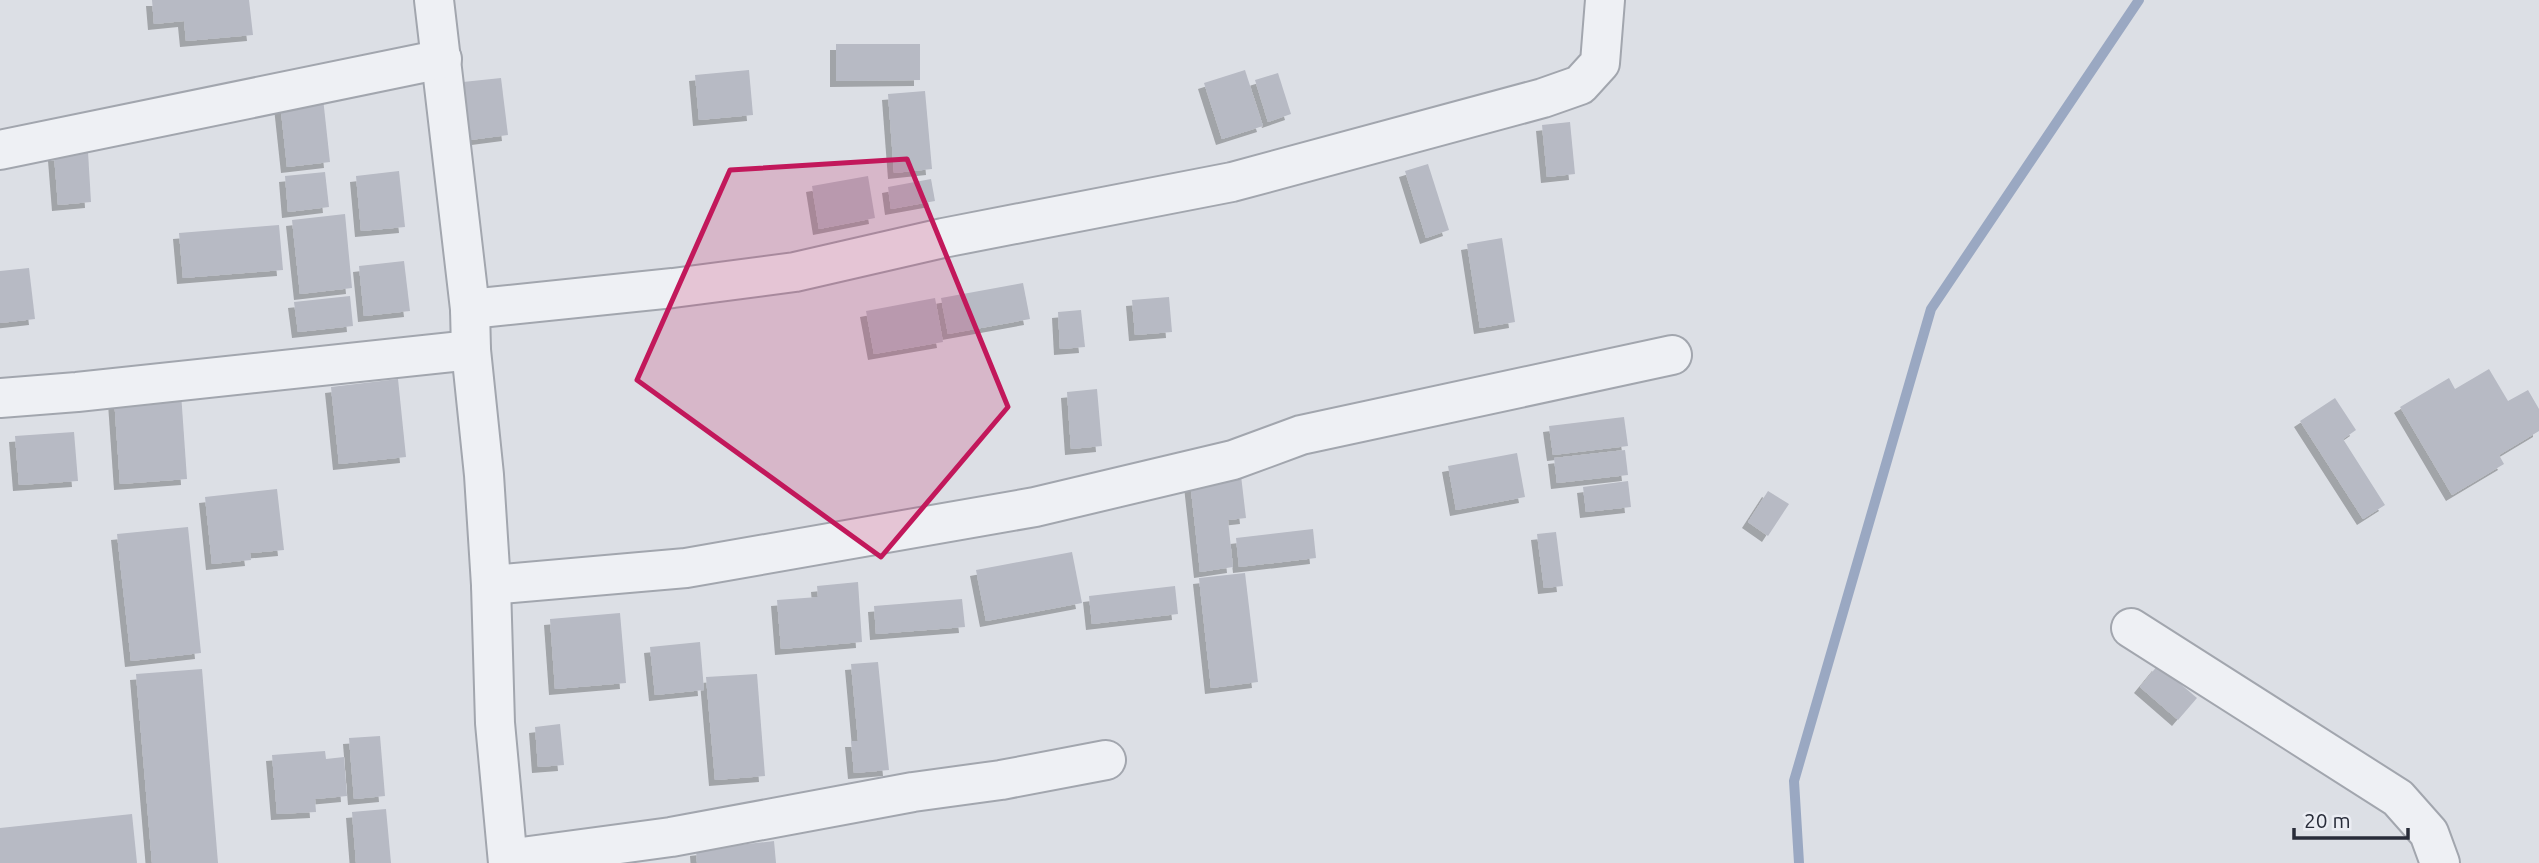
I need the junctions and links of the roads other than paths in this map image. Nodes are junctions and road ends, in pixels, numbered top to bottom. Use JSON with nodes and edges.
{"nodes":[{"id":1,"x":434,"y":0,"type":"edge"},
{"id":2,"x":1605,"y":0,"type":"edge"},
{"id":3,"x":442,"y":59,"type":"junction"},
{"id":4,"x":0,"y":150,"type":"edge"},
{"id":5,"x":470,"y":309,"type":"junction"},
{"id":6,"x":471,"y":350,"type":"junction"},
{"id":7,"x":1672,"y":355,"type":"dead end"},
{"id":8,"x":0,"y":398,"type":"edge"},
{"id":9,"x":491,"y":585,"type":"junction"},
{"id":10,"x":2131,"y":628,"type":"dead end"},
{"id":11,"x":1106,"y":760,"type":"dead end"},
{"id":12,"x":508,"y":861,"type":"edge"},
{"id":13,"x":2440,"y":863,"type":"edge"}],
"edges":[{"from":1,"to":3,"type":"street"},
{"from":2,"to":5,"type":"street"},
{"from":3,"to":4,"type":"street"},
{"from":3,"to":5,"type":"street"},
{"from":5,"to":6,"type":"street"},
{"from":6,"to":8,"type":"street"},
{"from":6,"to":9,"type":"street"},
{"from":7,"to":9,"type":"street"},
{"from":9,"to":12,"type":"street"},
{"from":10,"to":13,"type":"street"},
{"from":11,"to":12,"type":"street"}]}
